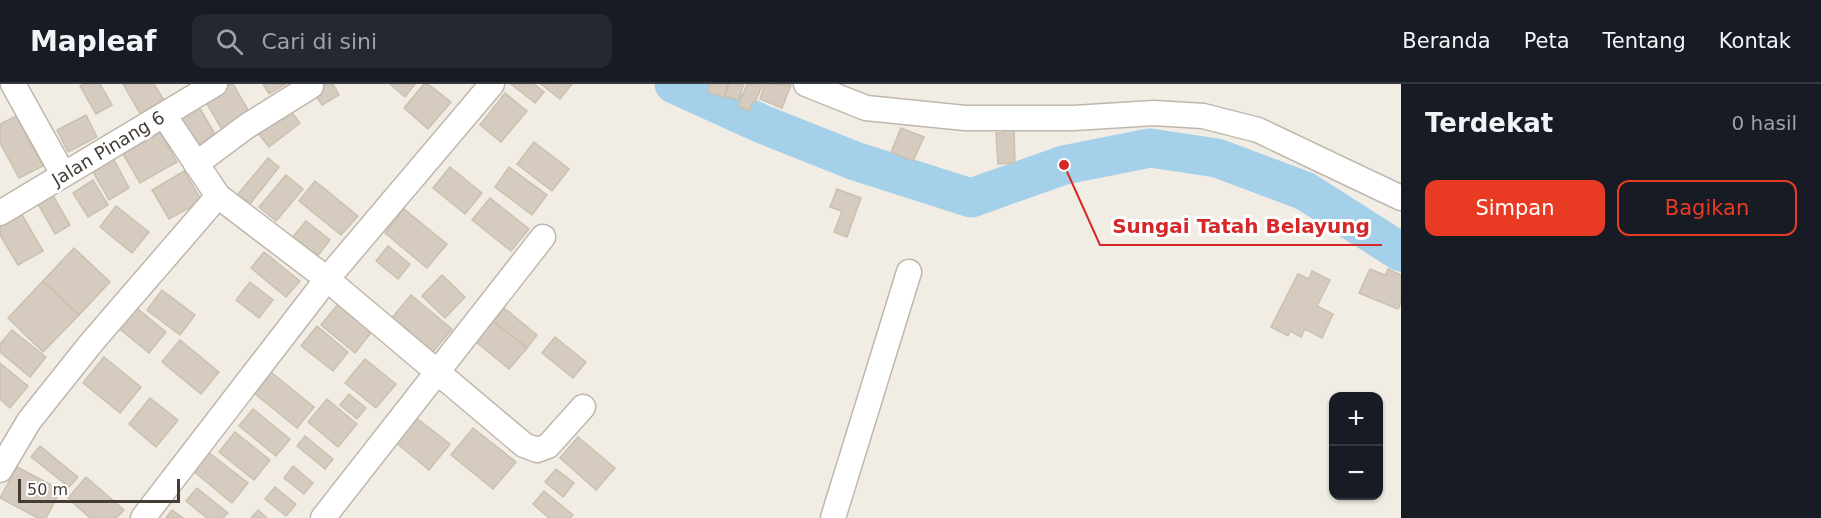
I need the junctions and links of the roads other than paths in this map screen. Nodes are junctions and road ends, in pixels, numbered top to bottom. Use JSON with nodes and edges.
{"nodes":[{"id":1,"x":13,"y":84,"type":"edge"},
{"id":2,"x":215,"y":84,"type":"edge"},
{"id":3,"x":492,"y":84,"type":"edge"},
{"id":4,"x":806,"y":84,"type":"edge"},
{"id":5,"x":311,"y":86,"type":"dead end"},
{"id":6,"x":164,"y":116,"type":"junction"},
{"id":7,"x":196,"y":164,"type":"junction"},
{"id":8,"x":63,"y":174,"type":"junction"},
{"id":9,"x":218,"y":196,"type":"junction"},
{"id":10,"x":1401,"y":198,"type":"edge"},
{"id":11,"x":0,"y":213,"type":"edge"},
{"id":12,"x":543,"y":237,"type":"dead end"},
{"id":13,"x":909,"y":272,"type":"dead end"},
{"id":14,"x":327,"y":279,"type":"junction"},
{"id":15,"x":437,"y":370,"type":"junction"},
{"id":16,"x":583,"y":407,"type":"dead end"},
{"id":17,"x":0,"y":470,"type":"edge"},
{"id":18,"x":143,"y":518,"type":"edge"},
{"id":19,"x":323,"y":518,"type":"edge"},
{"id":20,"x":833,"y":518,"type":"edge"}],
"edges":[{"from":1,"to":8,"type":"street"},
{"from":2,"to":6,"type":"street","name":"Jalan Pinang 6"},
{"from":3,"to":14,"type":"street"},
{"from":4,"to":10,"type":"street"},
{"from":5,"to":7,"type":"street"},
{"from":6,"to":7,"type":"street"},
{"from":6,"to":8,"type":"street","name":"Jalan Pinang 6"},
{"from":7,"to":9,"type":"street"},
{"from":8,"to":11,"type":"street","name":"Jalan Pinang 6"},
{"from":9,"to":14,"type":"street"},
{"from":9,"to":17,"type":"street"},
{"from":12,"to":15,"type":"street"},
{"from":13,"to":20,"type":"street"},
{"from":14,"to":15,"type":"street"},
{"from":14,"to":18,"type":"street"},
{"from":15,"to":16,"type":"street"},
{"from":15,"to":19,"type":"street"}]}
